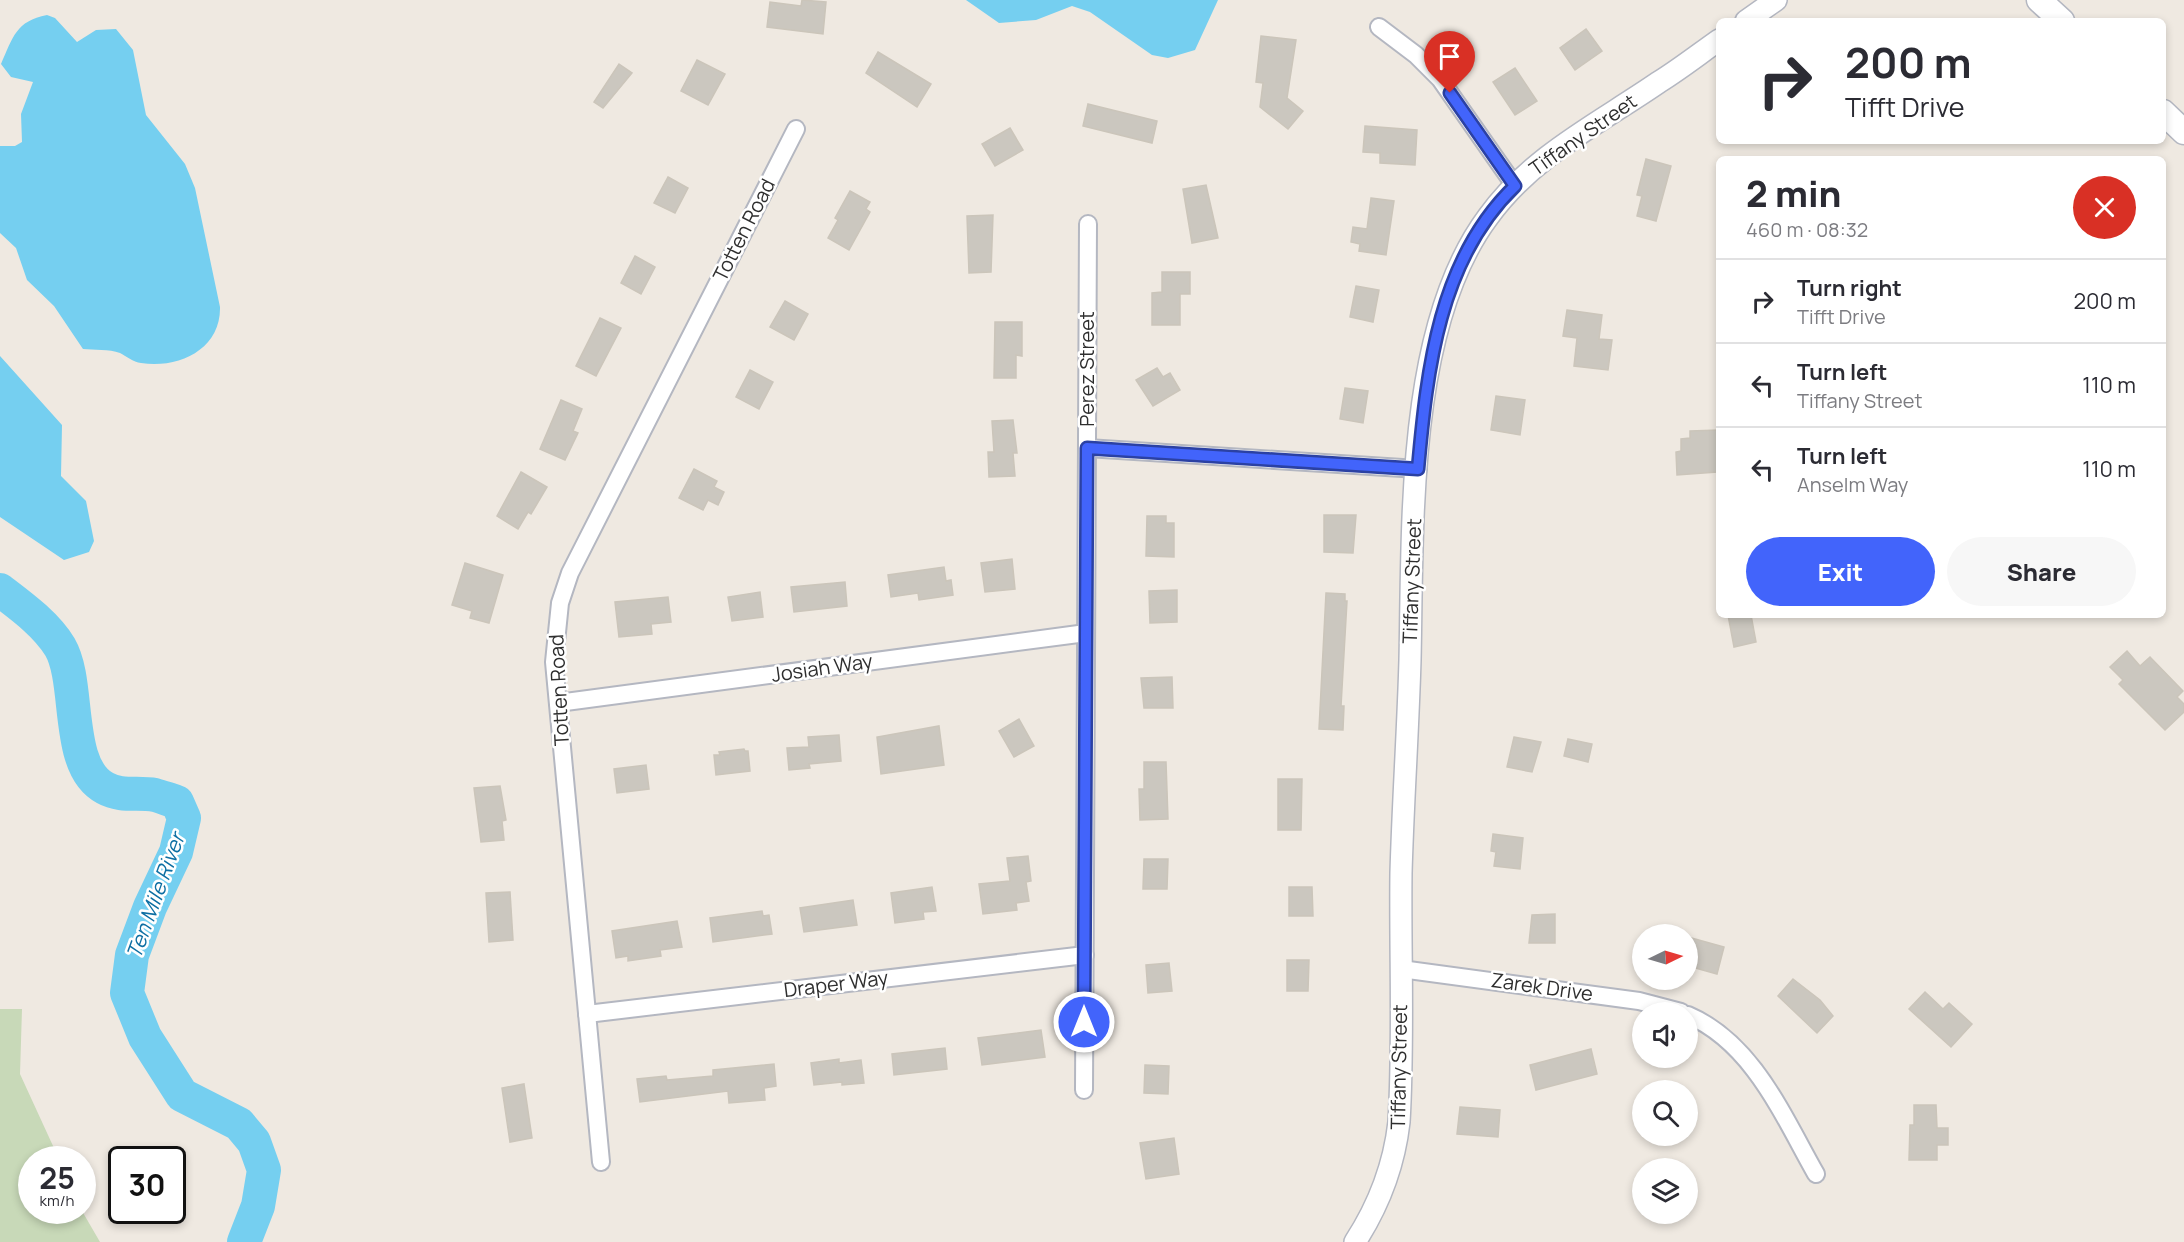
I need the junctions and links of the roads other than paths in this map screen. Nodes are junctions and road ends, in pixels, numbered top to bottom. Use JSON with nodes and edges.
{"nodes":[{"id":1,"x":1776,"y":0,"type":"edge"},
{"id":2,"x":2039,"y":0,"type":"edge"},
{"id":3,"x":1750,"y":18,"type":"edge"},
{"id":4,"x":2059,"y":18,"type":"edge"},
{"id":5,"x":1379,"y":27,"type":"dead end"},
{"id":6,"x":1716,"y":42,"type":"edge"},
{"id":7,"x":2166,"y":115,"type":"edge"},
{"id":8,"x":796,"y":129,"type":"dead end"},
{"id":9,"x":2184,"y":132,"type":"edge"},
{"id":10,"x":1515,"y":186,"type":"junction"},
{"id":11,"x":1088,"y":224,"type":"dead end"},
{"id":12,"x":1087,"y":448,"type":"junction"},
{"id":13,"x":1418,"y":469,"type":"junction"},
{"id":14,"x":1086,"y":633,"type":"junction"},
{"id":15,"x":558,"y":703,"type":"junction"},
{"id":16,"x":1085,"y":955,"type":"junction"},
{"id":17,"x":1401,"y":969,"type":"junction"},
{"id":18,"x":1643,"y":1002,"type":"edge"},
{"id":19,"x":587,"y":1014,"type":"junction"},
{"id":20,"x":1698,"y":1020,"type":"edge"},
{"id":21,"x":1084,"y":1090,"type":"dead end"},
{"id":22,"x":601,"y":1162,"type":"dead end"},
{"id":23,"x":1816,"y":1174,"type":"dead end"},
{"id":24,"x":1355,"y":1242,"type":"edge"}],
"edges":[{"from":1,"to":3,"type":"street"},
{"from":2,"to":4,"type":"main road"},
{"from":5,"to":10,"type":"street"},
{"from":6,"to":10,"type":"street","name":"Tiffany Street"},
{"from":7,"to":9,"type":"main road"},
{"from":8,"to":15,"type":"street","name":"Totten Road"},
{"from":10,"to":13,"type":"street","name":"Tiffany Street"},
{"from":11,"to":12,"type":"street","name":"Perez Street"},
{"from":12,"to":13,"type":"street"},
{"from":12,"to":14,"type":"street","name":"Perez Street"},
{"from":13,"to":17,"type":"street","name":"Tiffany Street"},
{"from":14,"to":15,"type":"street","name":"Josiah Way"},
{"from":14,"to":16,"type":"street","name":"Perez Street"},
{"from":15,"to":19,"type":"street","name":"Totten Road"},
{"from":16,"to":19,"type":"street","name":"Draper Way"},
{"from":16,"to":21,"type":"street","name":"Perez Street"},
{"from":17,"to":18,"type":"street","name":"Zarek Drive"},
{"from":17,"to":24,"type":"street","name":"Tiffany Street"},
{"from":19,"to":22,"type":"street","name":"Totten Road"},
{"from":20,"to":23,"type":"street"}]}
